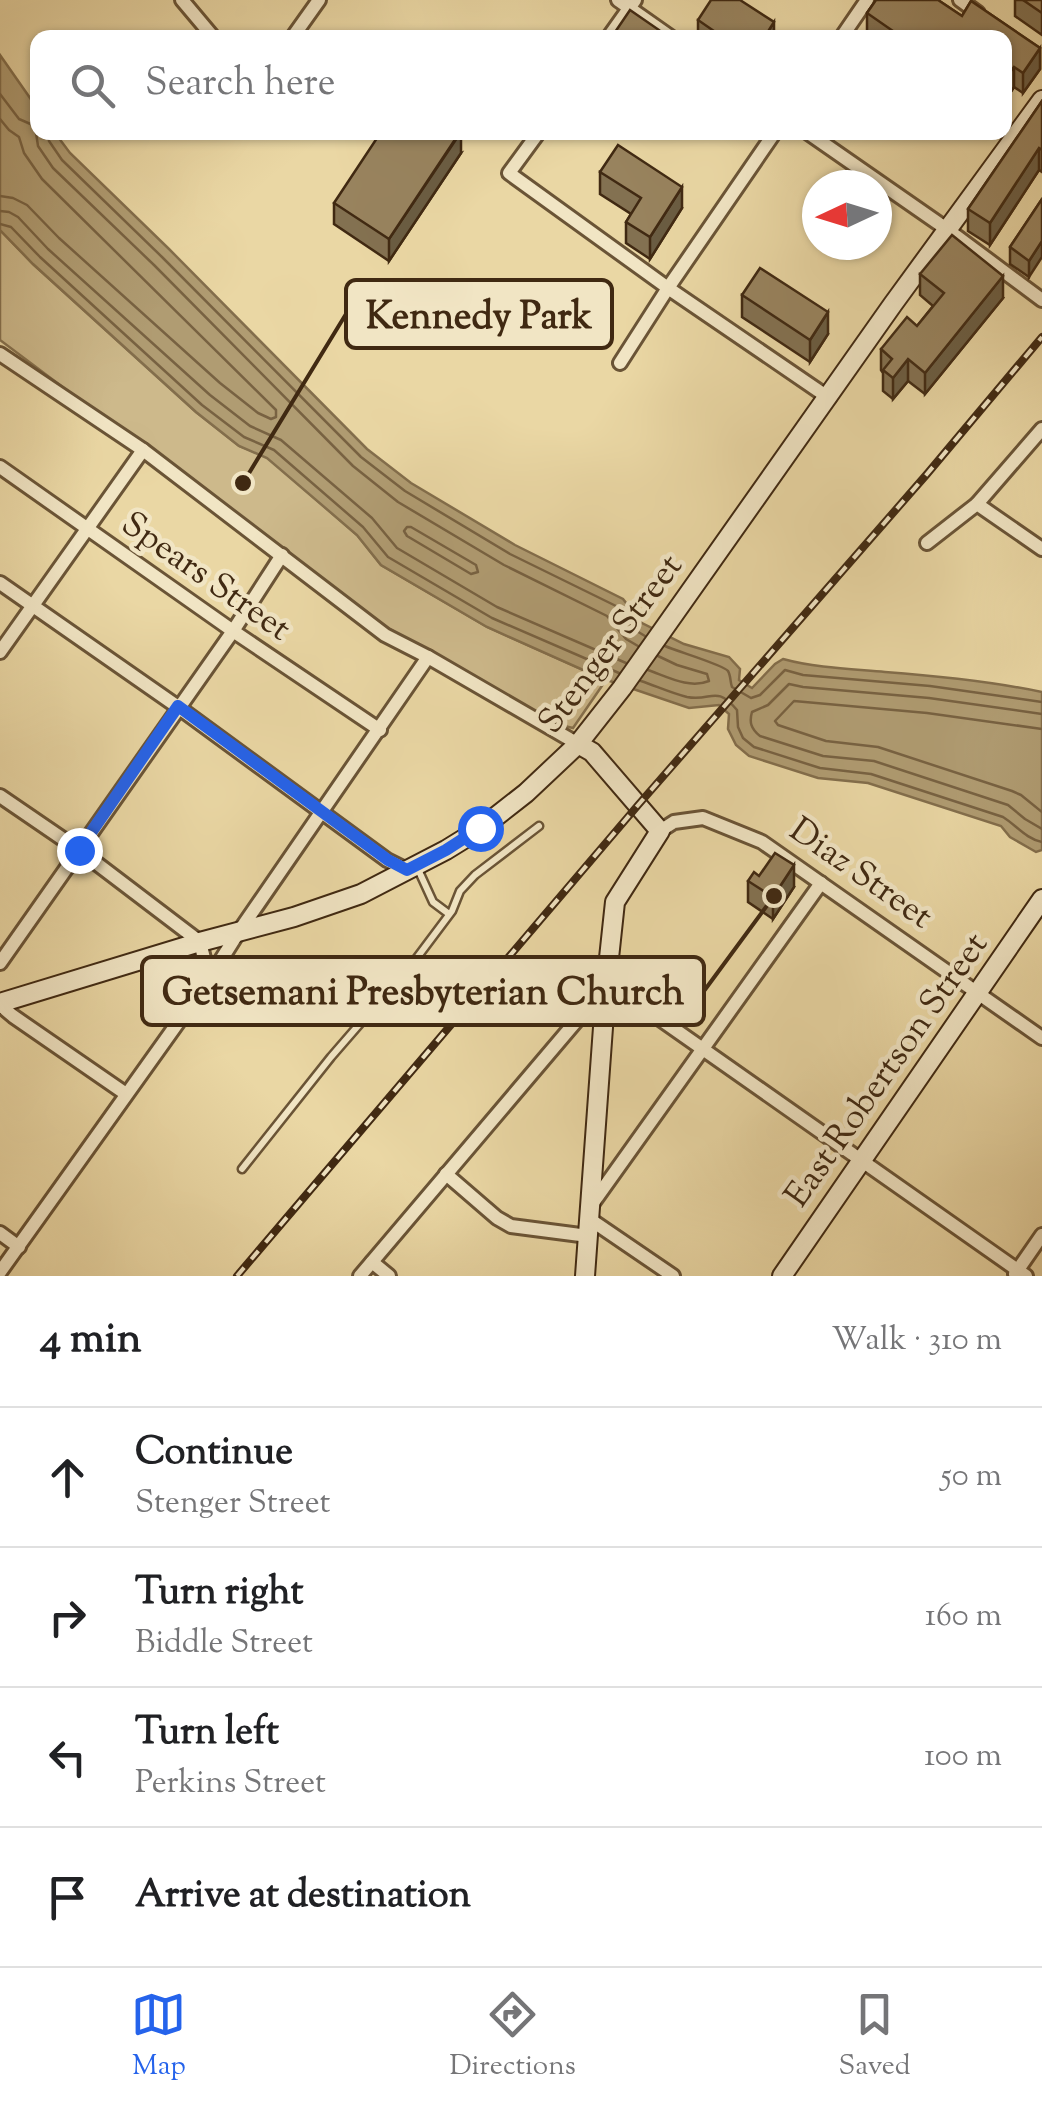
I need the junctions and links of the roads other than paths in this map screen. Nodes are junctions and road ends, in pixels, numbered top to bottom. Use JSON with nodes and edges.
{"nodes":[{"id":1,"x":182,"y":0,"type":"edge"},
{"id":2,"x":319,"y":0,"type":"edge"},
{"id":3,"x":867,"y":0,"type":"edge"},
{"id":4,"x":960,"y":0,"type":"edge"},
{"id":5,"x":628,"y":3,"type":"edge"},
{"id":6,"x":987,"y":19,"type":"edge"},
{"id":7,"x":207,"y":30,"type":"edge"},
{"id":8,"x":298,"y":30,"type":"edge"},
{"id":9,"x":613,"y":30,"type":"edge"},
{"id":10,"x":662,"y":30,"type":"edge"},
{"id":11,"x":846,"y":30,"type":"edge"},
{"id":12,"x":1042,"y":100,"type":"edge"},
{"id":13,"x":533,"y":140,"type":"edge"},
{"id":14,"x":770,"y":140,"type":"edge"},
{"id":15,"x":819,"y":140,"type":"edge"},
{"id":16,"x":948,"y":230,"type":"junction"},
{"id":17,"x":668,"y":288,"type":"junction"},
{"id":18,"x":1039,"y":293,"type":"edge"},
{"id":19,"x":0,"y":354,"type":"edge"},
{"id":20,"x":620,"y":363,"type":"dead end"},
{"id":21,"x":829,"y":398,"type":"junction"},
{"id":22,"x":1042,"y":429,"type":"edge"},
{"id":23,"x":142,"y":450,"type":"junction"},
{"id":24,"x":0,"y":467,"type":"edge"},
{"id":25,"x":977,"y":504,"type":"junction"},
{"id":26,"x":87,"y":527,"type":"junction"},
{"id":27,"x":927,"y":543,"type":"dead end"},
{"id":28,"x":1042,"y":549,"type":"edge"},
{"id":29,"x":282,"y":555,"type":"junction"},
{"id":30,"x":0,"y":583,"type":"edge"},
{"id":31,"x":33,"y":607,"type":"junction"},
{"id":32,"x":233,"y":632,"type":"junction"},
{"id":33,"x":0,"y":652,"type":"edge"},
{"id":34,"x":428,"y":657,"type":"junction"},
{"id":35,"x":178,"y":706,"type":"junction"},
{"id":36,"x":380,"y":730,"type":"junction"},
{"id":37,"x":578,"y":744,"type":"junction"},
{"id":38,"x":0,"y":796,"type":"edge"},
{"id":39,"x":322,"y":812,"type":"junction"},
{"id":40,"x":539,"y":826,"type":"dead end"},
{"id":41,"x":660,"y":830,"type":"junction"},
{"id":42,"x":79,"y":850,"type":"junction"},
{"id":43,"x":412,"y":868,"type":"junction"},
{"id":44,"x":821,"y":883,"type":"junction"},
{"id":45,"x":1042,"y":899,"type":"edge"},
{"id":46,"x":449,"y":914,"type":"junction"},
{"id":47,"x":238,"y":933,"type":"junction"},
{"id":48,"x":200,"y":942,"type":"junction"},
{"id":49,"x":0,"y":963,"type":"edge"},
{"id":50,"x":209,"y":979,"type":"junction"},
{"id":51,"x":606,"y":986,"type":"junction"},
{"id":52,"x":978,"y":993,"type":"junction"},
{"id":53,"x":0,"y":1004,"type":"edge"},
{"id":54,"x":1042,"y":1038,"type":"edge"},
{"id":55,"x":703,"y":1049,"type":"junction"},
{"id":56,"x":126,"y":1094,"type":"junction"},
{"id":57,"x":863,"y":1161,"type":"junction"},
{"id":58,"x":242,"y":1169,"type":"dead end"},
{"id":59,"x":446,"y":1174,"type":"junction"},
{"id":60,"x":588,"y":1221,"type":"junction"},
{"id":61,"x":0,"y":1233,"type":"edge"},
{"id":62,"x":1042,"y":1235,"type":"edge"},
{"id":63,"x":19,"y":1246,"type":"junction"},
{"id":64,"x":372,"y":1262,"type":"junction"},
{"id":65,"x":0,"y":1272,"type":"edge"},
{"id":66,"x":1019,"y":1274,"type":"edge"},
{"id":67,"x":360,"y":1276,"type":"edge"},
{"id":68,"x":389,"y":1276,"type":"edge"},
{"id":69,"x":585,"y":1276,"type":"edge"},
{"id":70,"x":673,"y":1276,"type":"edge"},
{"id":71,"x":782,"y":1276,"type":"edge"}],
"edges":[{"from":1,"to":7,"type":"street"},
{"from":2,"to":8,"type":"street"},
{"from":3,"to":11,"type":"street"},
{"from":4,"to":6,"type":"street"},
{"from":5,"to":9,"type":"street"},
{"from":5,"to":10,"type":"street"},
{"from":12,"to":16,"type":"street","name":"Stenger Street"},
{"from":13,"to":17,"type":"street"},
{"from":14,"to":17,"type":"street"},
{"from":15,"to":16,"type":"street"},
{"from":16,"to":18,"type":"street"},
{"from":16,"to":21,"type":"street","name":"Stenger Street"},
{"from":17,"to":20,"type":"street"},
{"from":17,"to":21,"type":"street"},
{"from":19,"to":23,"type":"street"},
{"from":21,"to":37,"type":"street","name":"Stenger Street"},
{"from":22,"to":25,"type":"street"},
{"from":23,"to":26,"type":"street"},
{"from":23,"to":29,"type":"street"},
{"from":24,"to":26,"type":"street","name":"Spears Street"},
{"from":25,"to":27,"type":"street"},
{"from":25,"to":28,"type":"street"},
{"from":26,"to":31,"type":"street"},
{"from":26,"to":32,"type":"street","name":"Spears Street"},
{"from":29,"to":32,"type":"street"},
{"from":29,"to":34,"type":"street"},
{"from":30,"to":31,"type":"street"},
{"from":31,"to":33,"type":"street"},
{"from":31,"to":35,"type":"street"},
{"from":32,"to":35,"type":"street"},
{"from":32,"to":36,"type":"street","name":"Spears Street"},
{"from":34,"to":36,"type":"street"},
{"from":34,"to":37,"type":"street"},
{"from":35,"to":39,"type":"street"},
{"from":35,"to":42,"type":"street"},
{"from":36,"to":39,"type":"street"},
{"from":37,"to":41,"type":"street"},
{"from":37,"to":43,"type":"street","name":"Stenger Street"},
{"from":38,"to":42,"type":"street"},
{"from":39,"to":43,"type":"street"},
{"from":39,"to":47,"type":"street"},
{"from":40,"to":46,"type":"lane"},
{"from":41,"to":44,"type":"street","name":"Diaz Street"},
{"from":41,"to":51,"type":"street"},
{"from":42,"to":48,"type":"street"},
{"from":42,"to":49,"type":"street"},
{"from":43,"to":46,"type":"lane"},
{"from":43,"to":47,"type":"street","name":"Stenger Street"},
{"from":44,"to":52,"type":"street","name":"Diaz Street"},
{"from":44,"to":55,"type":"street"},
{"from":45,"to":52,"type":"street","name":"East Robertson Street"},
{"from":46,"to":58,"type":"lane"},
{"from":47,"to":48,"type":"street","name":"Stenger Street"},
{"from":47,"to":50,"type":"street"},
{"from":48,"to":50,"type":"street"},
{"from":48,"to":53,"type":"street","name":"Stenger Street"},
{"from":50,"to":56,"type":"street"},
{"from":51,"to":55,"type":"street"},
{"from":51,"to":59,"type":"street"},
{"from":51,"to":60,"type":"street"},
{"from":52,"to":54,"type":"street","name":"Diaz Street"},
{"from":52,"to":57,"type":"street","name":"East Robertson Street"},
{"from":53,"to":56,"type":"street"},
{"from":55,"to":57,"type":"street"},
{"from":55,"to":60,"type":"street"},
{"from":56,"to":63,"type":"street"},
{"from":57,"to":66,"type":"street"},
{"from":57,"to":71,"type":"street","name":"East Robertson Street"},
{"from":59,"to":60,"type":"street"},
{"from":59,"to":64,"type":"street"},
{"from":60,"to":69,"type":"street"},
{"from":60,"to":70,"type":"street"},
{"from":61,"to":63,"type":"street"},
{"from":62,"to":66,"type":"street"},
{"from":63,"to":65,"type":"street"},
{"from":64,"to":67,"type":"street"},
{"from":64,"to":68,"type":"street"}]}
